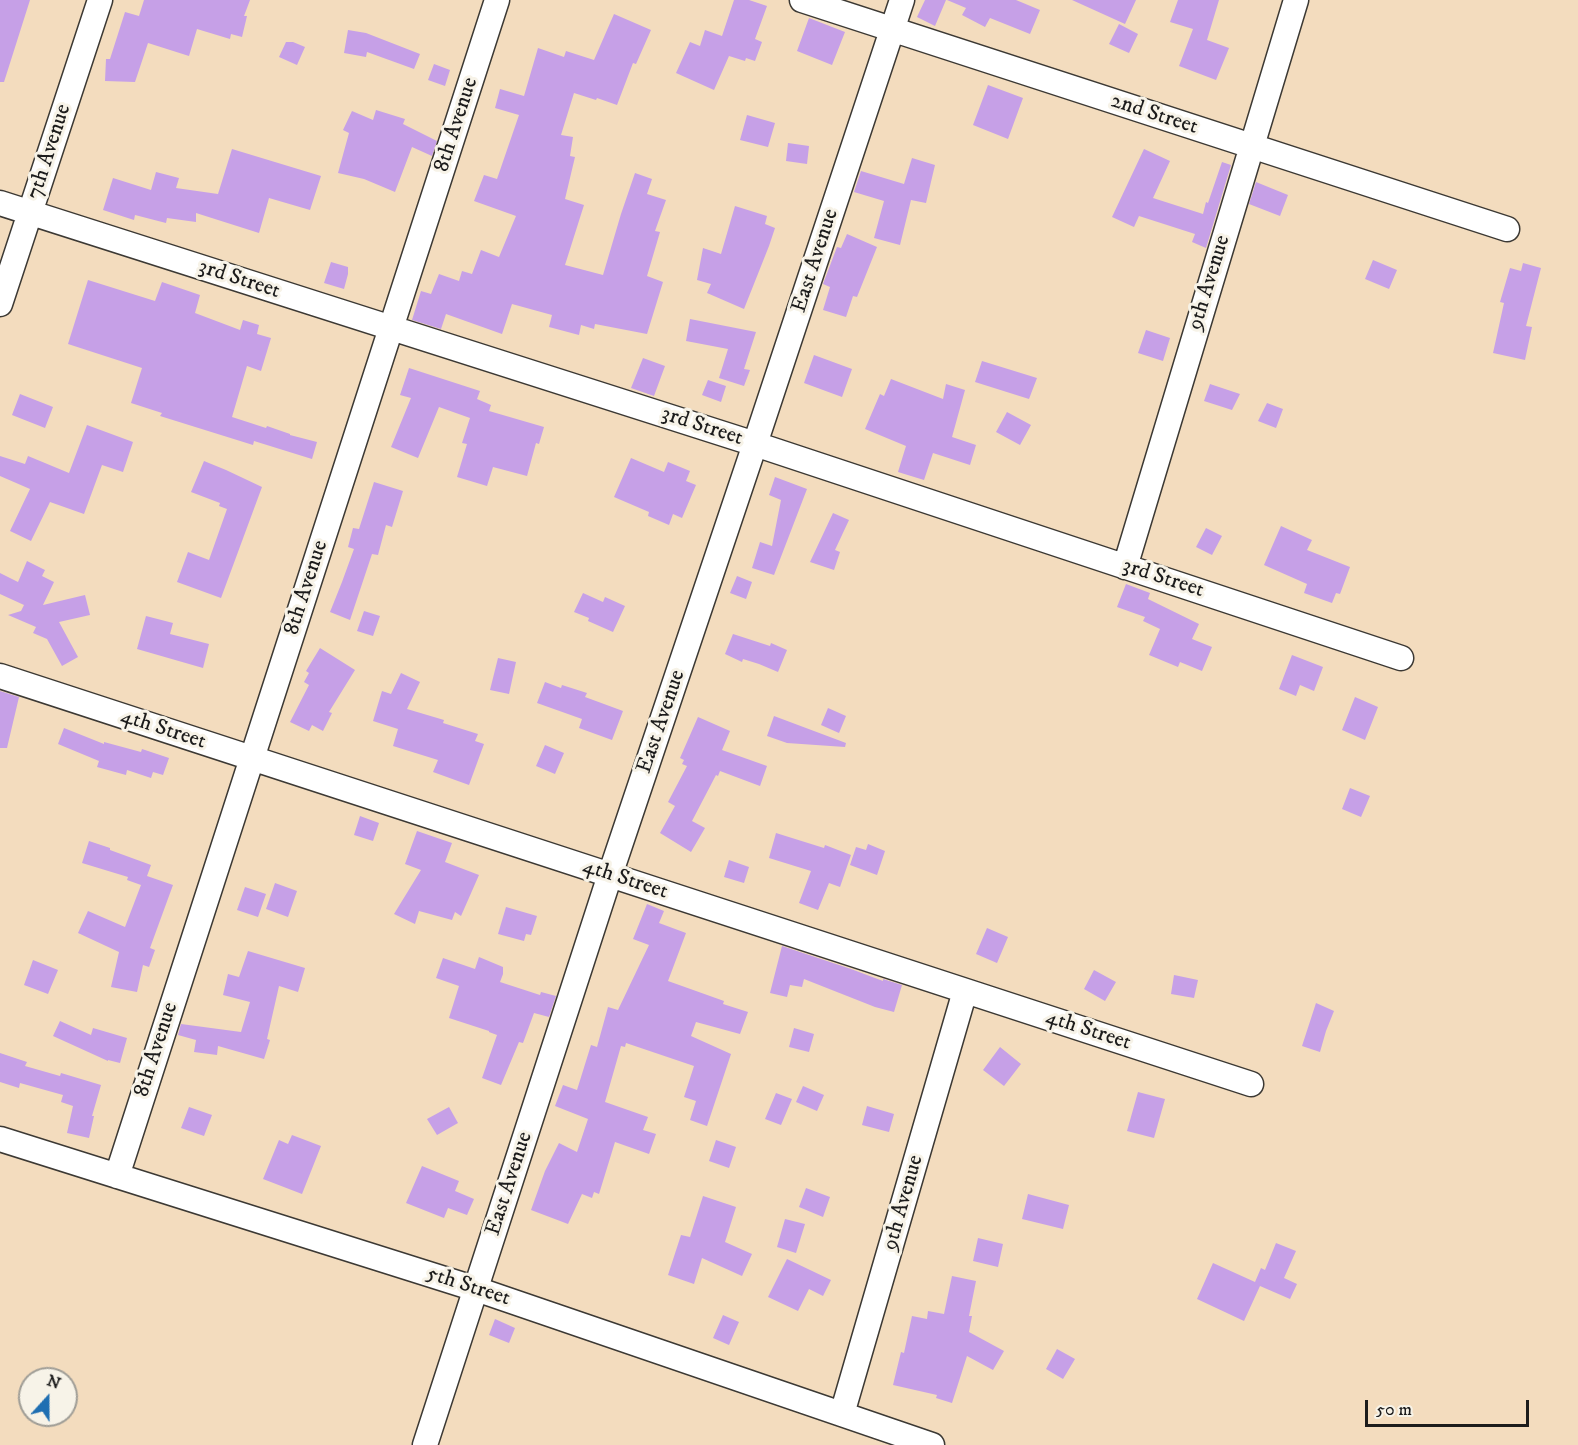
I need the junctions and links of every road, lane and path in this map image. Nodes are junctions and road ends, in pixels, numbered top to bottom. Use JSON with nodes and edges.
{"nodes":[{"id":1,"x":100,"y":0,"type":"edge"},
{"id":2,"x":497,"y":0,"type":"edge"},
{"id":3,"x":802,"y":0,"type":"edge"},
{"id":4,"x":902,"y":0,"type":"edge"},
{"id":5,"x":1296,"y":0,"type":"edge"},
{"id":6,"x":892,"y":29,"type":"junction"},
{"id":7,"x":1252,"y":146,"type":"junction"},
{"id":8,"x":0,"y":203,"type":"edge"},
{"id":9,"x":30,"y":213,"type":"junction"},
{"id":10,"x":1507,"y":230,"type":"dead end"},
{"id":11,"x":0,"y":304,"type":"edge"},
{"id":12,"x":391,"y":328,"type":"junction"},
{"id":13,"x":755,"y":444,"type":"junction"},
{"id":14,"x":1125,"y":567,"type":"junction"},
{"id":15,"x":1401,"y":658,"type":"dead end"},
{"id":16,"x":0,"y":676,"type":"edge"},
{"id":17,"x":252,"y":758,"type":"junction"},
{"id":18,"x":610,"y":876,"type":"junction"},
{"id":19,"x":965,"y":991,"type":"junction"},
{"id":20,"x":1251,"y":1084,"type":"dead end"},
{"id":21,"x":0,"y":1139,"type":"edge"},
{"id":22,"x":117,"y":1176,"type":"junction"},
{"id":23,"x":476,"y":1289,"type":"junction"},
{"id":24,"x":842,"y":1414,"type":"junction"},
{"id":25,"x":425,"y":1445,"type":"edge"},
{"id":26,"x":932,"y":1445,"type":"edge"}],
"edges":[{"from":1,"to":9,"type":"street","name":"7th Avenue"},
{"from":2,"to":12,"type":"street","name":"8th Avenue"},
{"from":3,"to":6,"type":"street","name":"2nd Street"},
{"from":4,"to":6,"type":"street","name":"East Avenue"},
{"from":5,"to":7,"type":"street","name":"9th Avenue"},
{"from":6,"to":7,"type":"street","name":"2nd Street"},
{"from":6,"to":13,"type":"street","name":"East Avenue"},
{"from":7,"to":10,"type":"street","name":"2nd Street"},
{"from":7,"to":14,"type":"street","name":"9th Avenue"},
{"from":8,"to":9,"type":"street","name":"3rd Street"},
{"from":9,"to":11,"type":"street","name":"7th Avenue"},
{"from":9,"to":12,"type":"street","name":"3rd Street"},
{"from":12,"to":13,"type":"street","name":"3rd Street"},
{"from":12,"to":17,"type":"street","name":"8th Avenue"},
{"from":13,"to":14,"type":"street","name":"3rd Street"},
{"from":13,"to":18,"type":"street","name":"East Avenue"},
{"from":14,"to":15,"type":"street","name":"3rd Street"},
{"from":16,"to":17,"type":"street","name":"4th Street"},
{"from":17,"to":18,"type":"street","name":"4th Street"},
{"from":17,"to":22,"type":"street","name":"8th Avenue"},
{"from":18,"to":19,"type":"street","name":"4th Street"},
{"from":18,"to":23,"type":"street","name":"East Avenue"},
{"from":19,"to":20,"type":"street","name":"4th Street"},
{"from":19,"to":24,"type":"street","name":"9th Avenue"},
{"from":21,"to":22,"type":"street","name":"5th Street"},
{"from":22,"to":23,"type":"street","name":"5th Street"},
{"from":23,"to":24,"type":"street","name":"5th Street"},
{"from":23,"to":25,"type":"street","name":"East Avenue"},
{"from":24,"to":26,"type":"street","name":"5th Street"}]}
